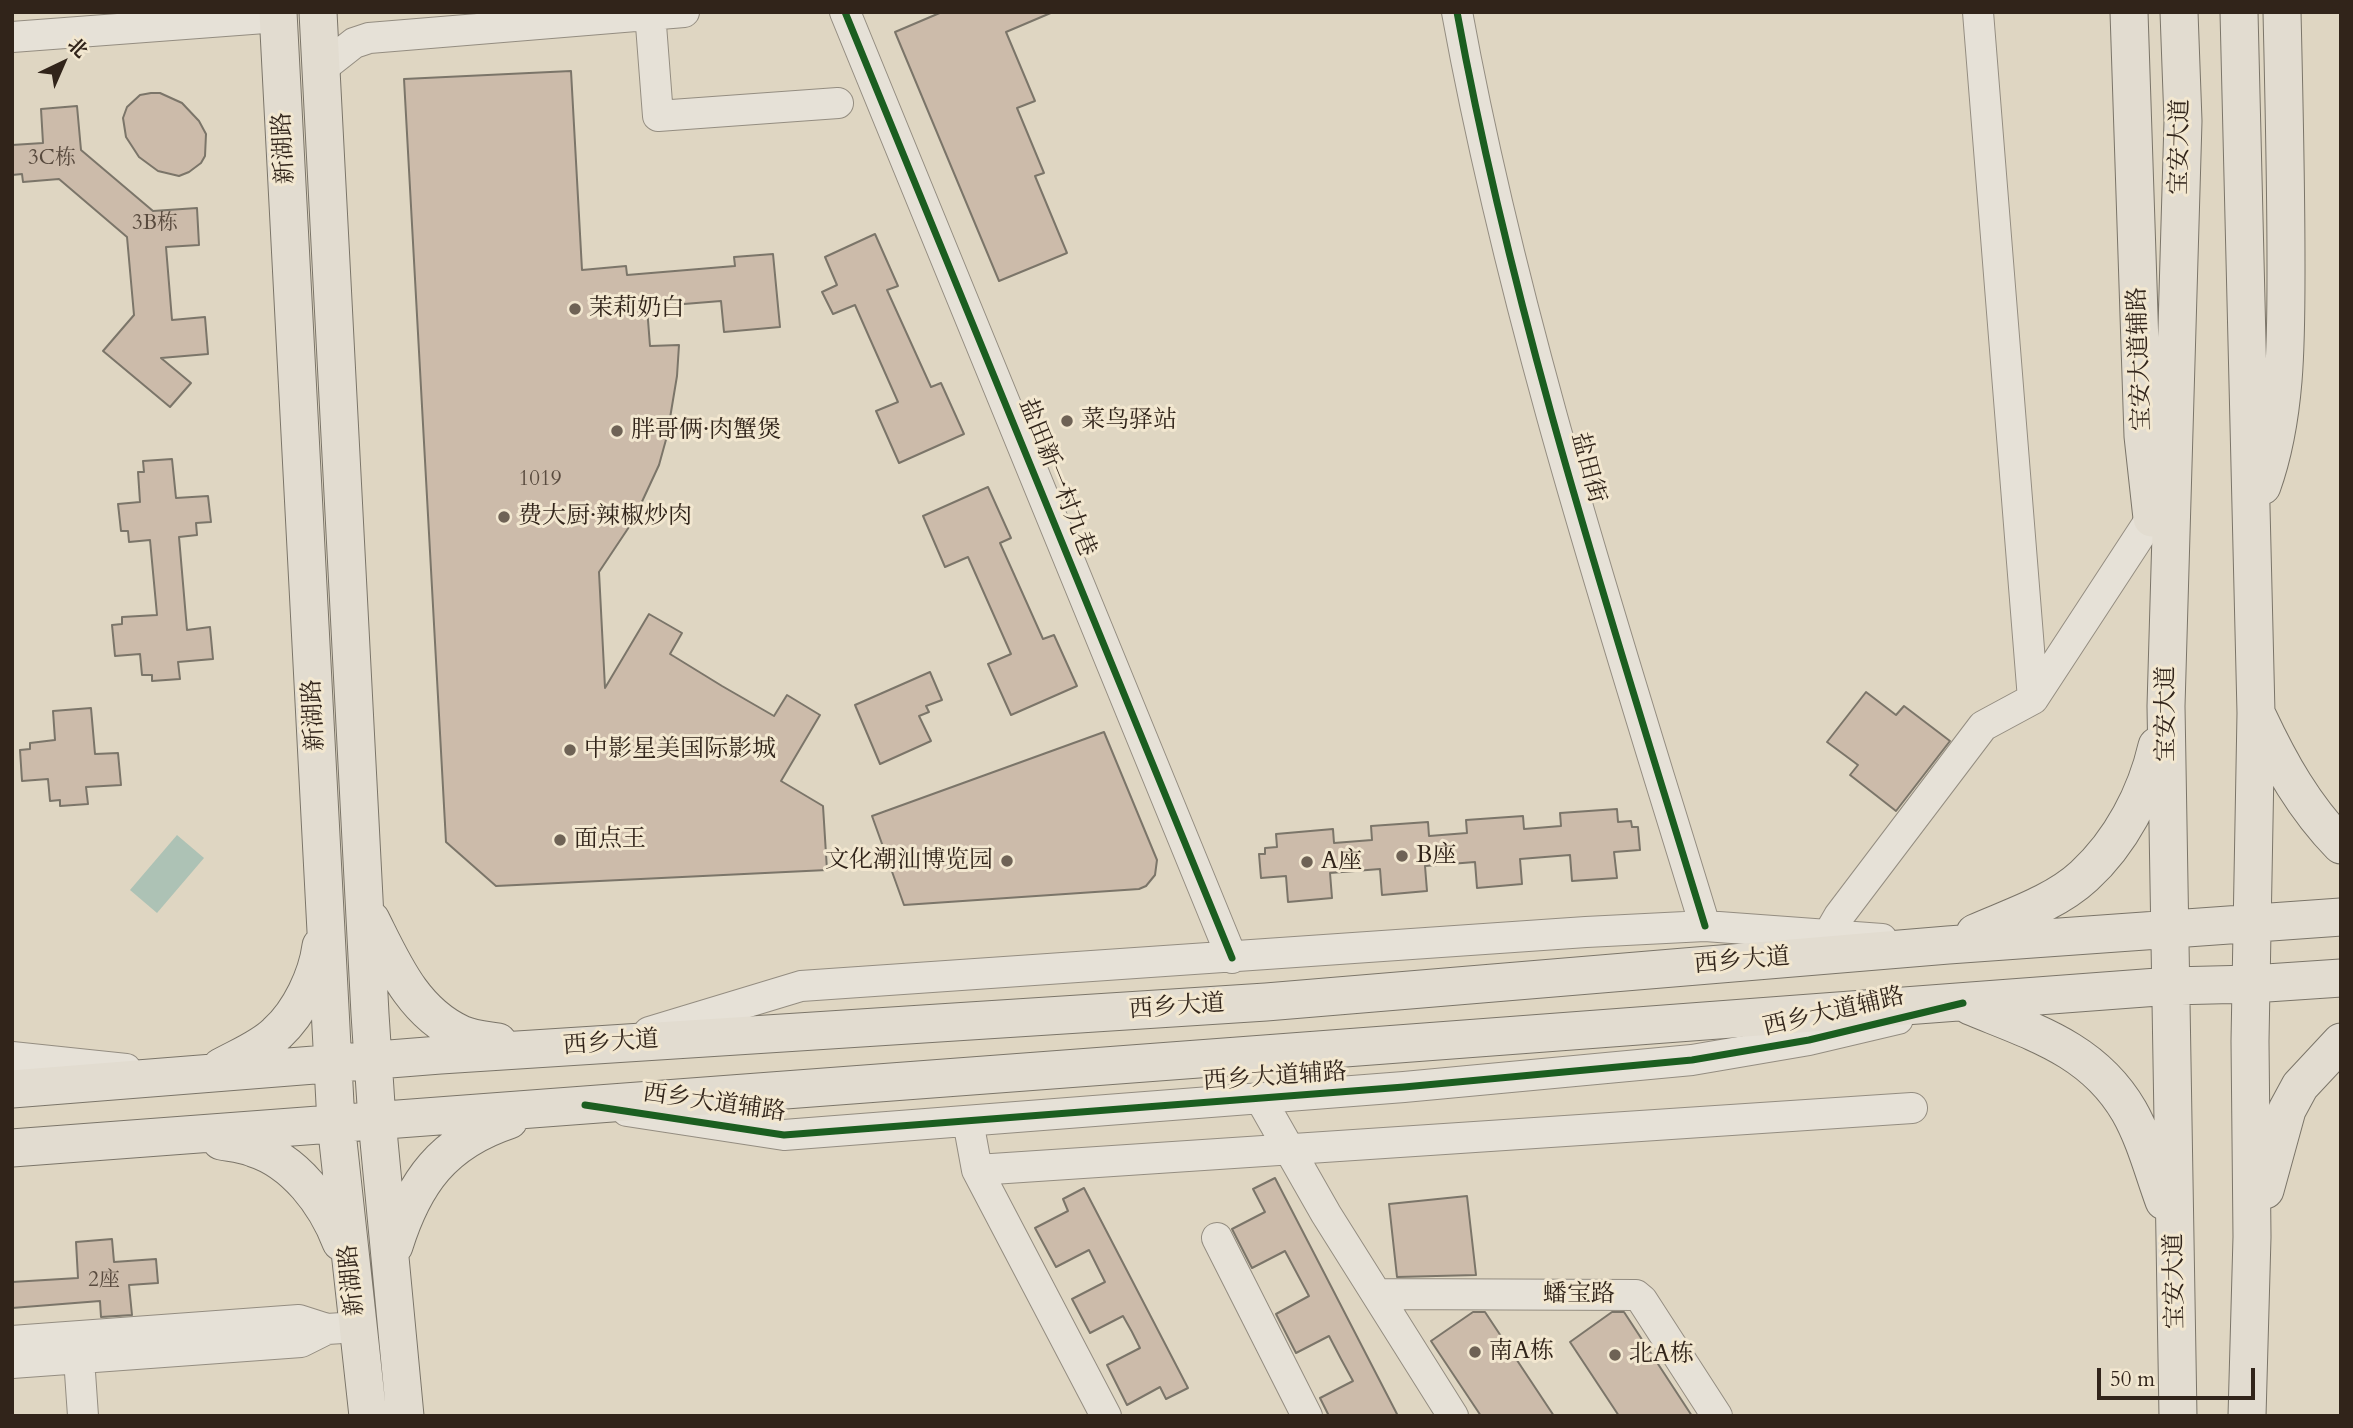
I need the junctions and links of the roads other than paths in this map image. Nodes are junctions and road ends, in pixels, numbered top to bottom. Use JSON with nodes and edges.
{"nodes":[{"id":1,"x":318,"y":12,"type":"edge"},
{"id":2,"x":684,"y":12,"type":"edge"},
{"id":3,"x":845,"y":12,"type":"edge"},
{"id":4,"x":1457,"y":12,"type":"edge"},
{"id":5,"x":1978,"y":12,"type":"edge"},
{"id":6,"x":2129,"y":12,"type":"edge"},
{"id":7,"x":2179,"y":12,"type":"edge"},
{"id":8,"x":2239,"y":12,"type":"edge"},
{"id":9,"x":2282,"y":12,"type":"edge"},
{"id":10,"x":650,"y":14,"type":"edge"},
{"id":11,"x":278,"y":15,"type":"edge"},
{"id":12,"x":12,"y":37,"type":"edge"},
{"id":13,"x":321,"y":69,"type":"junction"},
{"id":14,"x":838,"y":103,"type":"dead end"},
{"id":15,"x":2152,"y":517,"type":"junction"},
{"id":16,"x":2251,"y":517,"type":"junction"},
{"id":17,"x":2033,"y":699,"type":"junction"},
{"id":18,"x":2166,"y":705,"type":"junction"},
{"id":19,"x":2256,"y":713,"type":"junction"},
{"id":20,"x":2341,"y":845,"type":"edge"},
{"id":21,"x":364,"y":906,"type":"junction"},
{"id":22,"x":326,"y":913,"type":"junction"},
{"id":23,"x":2341,"y":917,"type":"edge"},
{"id":24,"x":2252,"y":922,"type":"junction"},
{"id":25,"x":1704,"y":926,"type":"junction"},
{"id":26,"x":2168,"y":928,"type":"junction"},
{"id":27,"x":1826,"y":945,"type":"junction"},
{"id":28,"x":1948,"y":945,"type":"junction"},
{"id":29,"x":1232,"y":957,"type":"junction"},
{"id":30,"x":2341,"y":978,"type":"edge"},
{"id":31,"x":2252,"y":984,"type":"junction"},
{"id":32,"x":2171,"y":986,"type":"junction"},
{"id":33,"x":1963,"y":1003,"type":"junction"},
{"id":34,"x":2341,"y":1042,"type":"edge"},
{"id":35,"x":606,"y":1045,"type":"junction"},
{"id":36,"x":530,"y":1050,"type":"junction"},
{"id":37,"x":12,"y":1057,"type":"edge"},
{"id":38,"x":373,"y":1060,"type":"junction"},
{"id":39,"x":333,"y":1063,"type":"junction"},
{"id":40,"x":196,"y":1074,"type":"junction"},
{"id":41,"x":12,"y":1089,"type":"edge"},
{"id":42,"x":1260,"y":1098,"type":"junction"},
{"id":43,"x":585,"y":1105,"type":"junction"},
{"id":44,"x":545,"y":1107,"type":"junction"},
{"id":45,"x":1912,"y":1108,"type":"dead end"},
{"id":46,"x":377,"y":1120,"type":"junction"},
{"id":47,"x":968,"y":1121,"type":"junction"},
{"id":48,"x":336,"y":1123,"type":"junction"},
{"id":49,"x":190,"y":1134,"type":"junction"},
{"id":50,"x":92,"y":1142,"type":"junction"},
{"id":51,"x":12,"y":1148,"type":"edge"},
{"id":52,"x":1289,"y":1150,"type":"junction"},
{"id":53,"x":12,"y":1164,"type":"edge"},
{"id":54,"x":978,"y":1170,"type":"junction"},
{"id":55,"x":2175,"y":1234,"type":"junction"},
{"id":56,"x":2252,"y":1237,"type":"junction"},
{"id":57,"x":1217,"y":1238,"type":"dead end"},
{"id":58,"x":390,"y":1257,"type":"junction"},
{"id":59,"x":352,"y":1269,"type":"junction"},
{"id":60,"x":1377,"y":1294,"type":"junction"},
{"id":61,"x":343,"y":1328,"type":"junction"},
{"id":62,"x":12,"y":1341,"type":"edge"},
{"id":63,"x":79,"y":1358,"type":"junction"},
{"id":64,"x":12,"y":1363,"type":"edge"},
{"id":65,"x":83,"y":1416,"type":"edge"},
{"id":66,"x":368,"y":1416,"type":"edge"},
{"id":67,"x":405,"y":1416,"type":"edge"},
{"id":68,"x":1106,"y":1416,"type":"edge"},
{"id":69,"x":1307,"y":1416,"type":"edge"},
{"id":70,"x":1453,"y":1416,"type":"edge"},
{"id":71,"x":1717,"y":1416,"type":"edge"},
{"id":72,"x":2154,"y":1416,"type":"edge"},
{"id":73,"x":2178,"y":1416,"type":"edge"},
{"id":74,"x":2247,"y":1416,"type":"edge"},
{"id":75,"x":2269,"y":1416,"type":"edge"}],
"edges":[{"from":1,"to":13,"type":"main road","name":"新湖路"},
{"from":2,"to":10,"type":"street"},
{"from":3,"to":29,"type":"street","name":"盐田新一村九巷"},
{"from":4,"to":25,"type":"street","name":"盐田街"},
{"from":5,"to":17,"type":"street"},
{"from":6,"to":15,"type":"main road","name":"宝安大道辅路"},
{"from":7,"to":18,"type":"main road","name":"宝安大道"},
{"from":8,"to":16,"type":"main road"},
{"from":9,"to":16,"type":"main road"},
{"from":10,"to":13,"type":"street"},
{"from":10,"to":14,"type":"street"},
{"from":11,"to":12,"type":"street"},
{"from":11,"to":22,"type":"main road","name":"新湖路"},
{"from":13,"to":21,"type":"main road","name":"新湖路"},
{"from":15,"to":17,"type":"street"},
{"from":15,"to":18,"type":"main road","name":"宝安大道辅路"},
{"from":16,"to":19,"type":"main road"},
{"from":17,"to":27,"type":"street"},
{"from":18,"to":26,"type":"main road","name":"宝安大道"},
{"from":18,"to":28,"type":"main road"},
{"from":19,"to":20,"type":"main road"},
{"from":19,"to":24,"type":"main road"},
{"from":21,"to":36,"type":"main road"},
{"from":21,"to":38,"type":"main road","name":"新湖路"},
{"from":22,"to":39,"type":"main road","name":"新湖路"},
{"from":22,"to":40,"type":"main road"},
{"from":23,"to":24,"type":"main road","name":"西乡大道"},
{"from":24,"to":26,"type":"main road","name":"西乡大道"},
{"from":24,"to":31,"type":"main road"},
{"from":25,"to":27,"type":"street"},
{"from":25,"to":29,"type":"street"},
{"from":26,"to":28,"type":"main road","name":"西乡大道"},
{"from":26,"to":32,"type":"main road","name":"宝安大道"},
{"from":27,"to":28,"type":"main road","name":"西乡大道"},
{"from":27,"to":35,"type":"main road","name":"西乡大道"},
{"from":29,"to":35,"type":"street"},
{"from":30,"to":31,"type":"main road"},
{"from":31,"to":32,"type":"main road"},
{"from":31,"to":56,"type":"main road"},
{"from":32,"to":33,"type":"main road"},
{"from":32,"to":55,"type":"main road","name":"宝安大道"},
{"from":33,"to":42,"type":"street","name":"西乡大道辅路"},
{"from":33,"to":43,"type":"main road"},
{"from":33,"to":55,"type":"main road"},
{"from":34,"to":56,"type":"main road"},
{"from":35,"to":36,"type":"main road","name":"西乡大道"},
{"from":36,"to":38,"type":"main road","name":"西乡大道"},
{"from":37,"to":40,"type":"street"},
{"from":38,"to":39,"type":"main road","name":"西乡大道"},
{"from":38,"to":46,"type":"main road","name":"新湖路"},
{"from":39,"to":40,"type":"main road","name":"西乡大道"},
{"from":39,"to":48,"type":"main road","name":"新湖路"},
{"from":40,"to":41,"type":"main road","name":"西乡大道"},
{"from":42,"to":47,"type":"street","name":"西乡大道辅路"},
{"from":42,"to":52,"type":"street"},
{"from":43,"to":44,"type":"main road"},
{"from":43,"to":47,"type":"street","name":"西乡大道辅路"},
{"from":44,"to":46,"type":"main road"},
{"from":44,"to":58,"type":"main road"},
{"from":45,"to":52,"type":"street"},
{"from":46,"to":48,"type":"main road"},
{"from":46,"to":58,"type":"main road","name":"新湖路"},
{"from":47,"to":54,"type":"street"},
{"from":48,"to":49,"type":"main road"},
{"from":48,"to":59,"type":"main road","name":"新湖路"},
{"from":49,"to":50,"type":"main road"},
{"from":49,"to":59,"type":"main road"},
{"from":50,"to":51,"type":"main road"},
{"from":50,"to":53,"type":"street"},
{"from":52,"to":54,"type":"street"},
{"from":52,"to":60,"type":"street"},
{"from":54,"to":68,"type":"street"},
{"from":55,"to":72,"type":"main road"},
{"from":55,"to":73,"type":"main road","name":"宝安大道"},
{"from":56,"to":74,"type":"main road"},
{"from":56,"to":75,"type":"main road"},
{"from":57,"to":69,"type":"street"},
{"from":58,"to":67,"type":"main road","name":"新湖路"},
{"from":59,"to":61,"type":"main road","name":"新湖路"},
{"from":60,"to":70,"type":"street"},
{"from":60,"to":71,"type":"street","name":"蟠宝路"},
{"from":61,"to":62,"type":"street"},
{"from":61,"to":63,"type":"street"},
{"from":61,"to":66,"type":"main road","name":"新湖路"},
{"from":63,"to":64,"type":"street"},
{"from":63,"to":65,"type":"street"}]}
